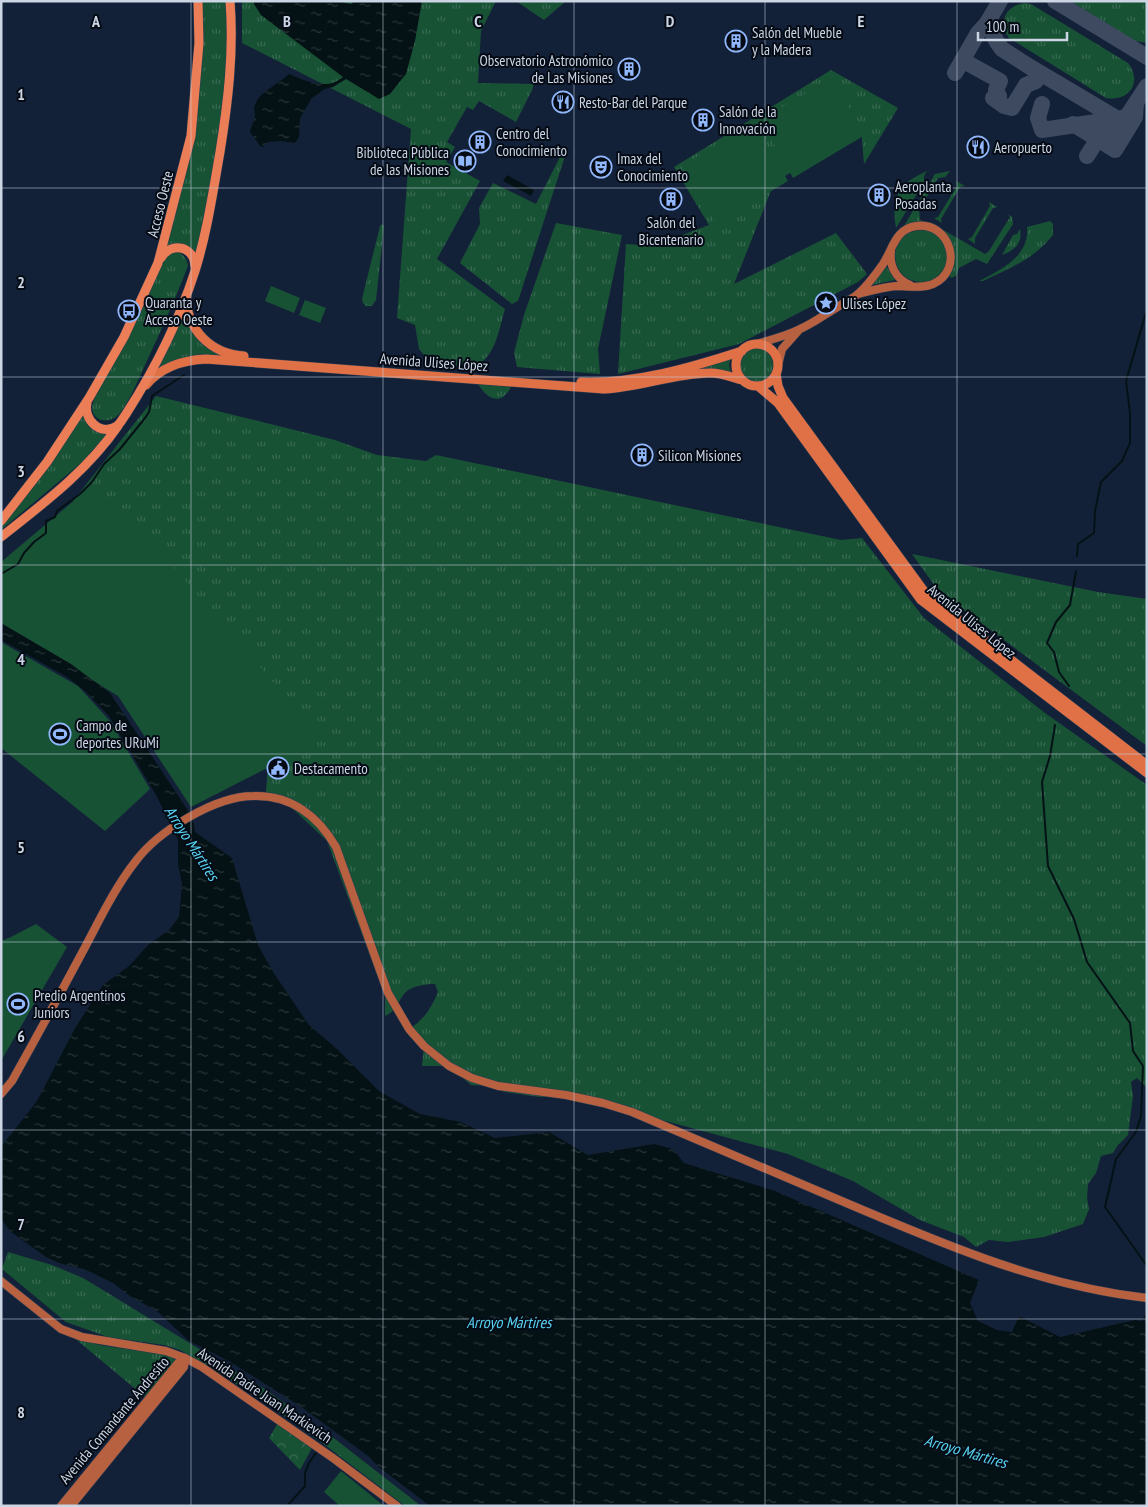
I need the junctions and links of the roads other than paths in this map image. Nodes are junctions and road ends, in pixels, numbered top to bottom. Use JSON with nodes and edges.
{"nodes":[{"id":1,"x":198,"y":1,"type":"edge"},
{"id":2,"x":230,"y":1,"type":"edge"},
{"id":3,"x":891,"y":248,"type":"junction"},
{"id":4,"x":158,"y":263,"type":"junction"},
{"id":5,"x":195,"y":271,"type":"junction"},
{"id":6,"x":914,"y":286,"type":"junction"},
{"id":7,"x":186,"y":293,"type":"junction"},
{"id":8,"x":858,"y":294,"type":"junction"},
{"id":9,"x":800,"y":329,"type":"junction"},
{"id":10,"x":756,"y":344,"type":"junction"},
{"id":11,"x":742,"y":351,"type":"junction"},
{"id":12,"x":777,"y":369,"type":"junction"},
{"id":13,"x":742,"y":380,"type":"junction"},
{"id":14,"x":758,"y":386,"type":"junction"},
{"id":15,"x":89,"y":398,"type":"junction"},
{"id":16,"x":136,"y":398,"type":"junction"},
{"id":17,"x":122,"y":419,"type":"junction"},
{"id":18,"x":1,"y":521,"type":"edge"},
{"id":19,"x":1,"y":537,"type":"edge"},
{"id":20,"x":1147,"y":765,"type":"edge"},
{"id":21,"x":1147,"y":773,"type":"edge"},
{"id":22,"x":1,"y":1094,"type":"edge"},
{"id":23,"x":1,"y":1281,"type":"edge"},
{"id":24,"x":1147,"y":1298,"type":"edge"},
{"id":25,"x":185,"y":1358,"type":"junction"},
{"id":26,"x":61,"y":1506,"type":"edge"},
{"id":27,"x":72,"y":1506,"type":"edge"},
{"id":28,"x":397,"y":1506,"type":"edge"}],
"edges":[{"from":1,"to":4,"type":"highway","name":"Acceso Oeste"},
{"from":2,"to":5,"type":"highway"},
{"from":3,"to":6,"type":"main road"},
{"from":3,"to":6,"type":"main road"},
{"from":3,"to":8,"type":"main road"},
{"from":4,"to":5,"type":"highway"},
{"from":4,"to":15,"type":"highway","name":"Acceso Oeste"},
{"from":5,"to":7,"type":"highway"},
{"from":6,"to":8,"type":"main road"},
{"from":7,"to":11,"type":"main road","name":"Avenida Ulises López"},
{"from":7,"to":16,"type":"highway"},
{"from":8,"to":9,"type":"main road"},
{"from":9,"to":10,"type":"main road"},
{"from":9,"to":12,"type":"main road"},
{"from":10,"to":11,"type":"main road"},
{"from":10,"to":12,"type":"main road"},
{"from":11,"to":13,"type":"main road"},
{"from":12,"to":14,"type":"main road"},
{"from":12,"to":20,"type":"main road","name":"Avenida Ulises López"},
{"from":13,"to":14,"type":"main road"},
{"from":13,"to":16,"type":"main road","name":"Avenida Ulises López"},
{"from":14,"to":21,"type":"main road","name":"Avenida Ulises López"},
{"from":15,"to":17,"type":"highway"},
{"from":15,"to":18,"type":"highway","name":"Acceso Oeste"},
{"from":16,"to":17,"type":"highway"},
{"from":17,"to":19,"type":"highway"},
{"from":22,"to":24,"type":"main road"},
{"from":23,"to":25,"type":"main road","name":"Avenida Padre Juan Markievich"},
{"from":25,"to":26,"type":"main road","name":"Avenida Comandante Andresito"},
{"from":25,"to":27,"type":"main road","name":"Avenida Comandante Andresito"},
{"from":25,"to":28,"type":"main road","name":"Avenida Padre Juan Markievich"}]}
